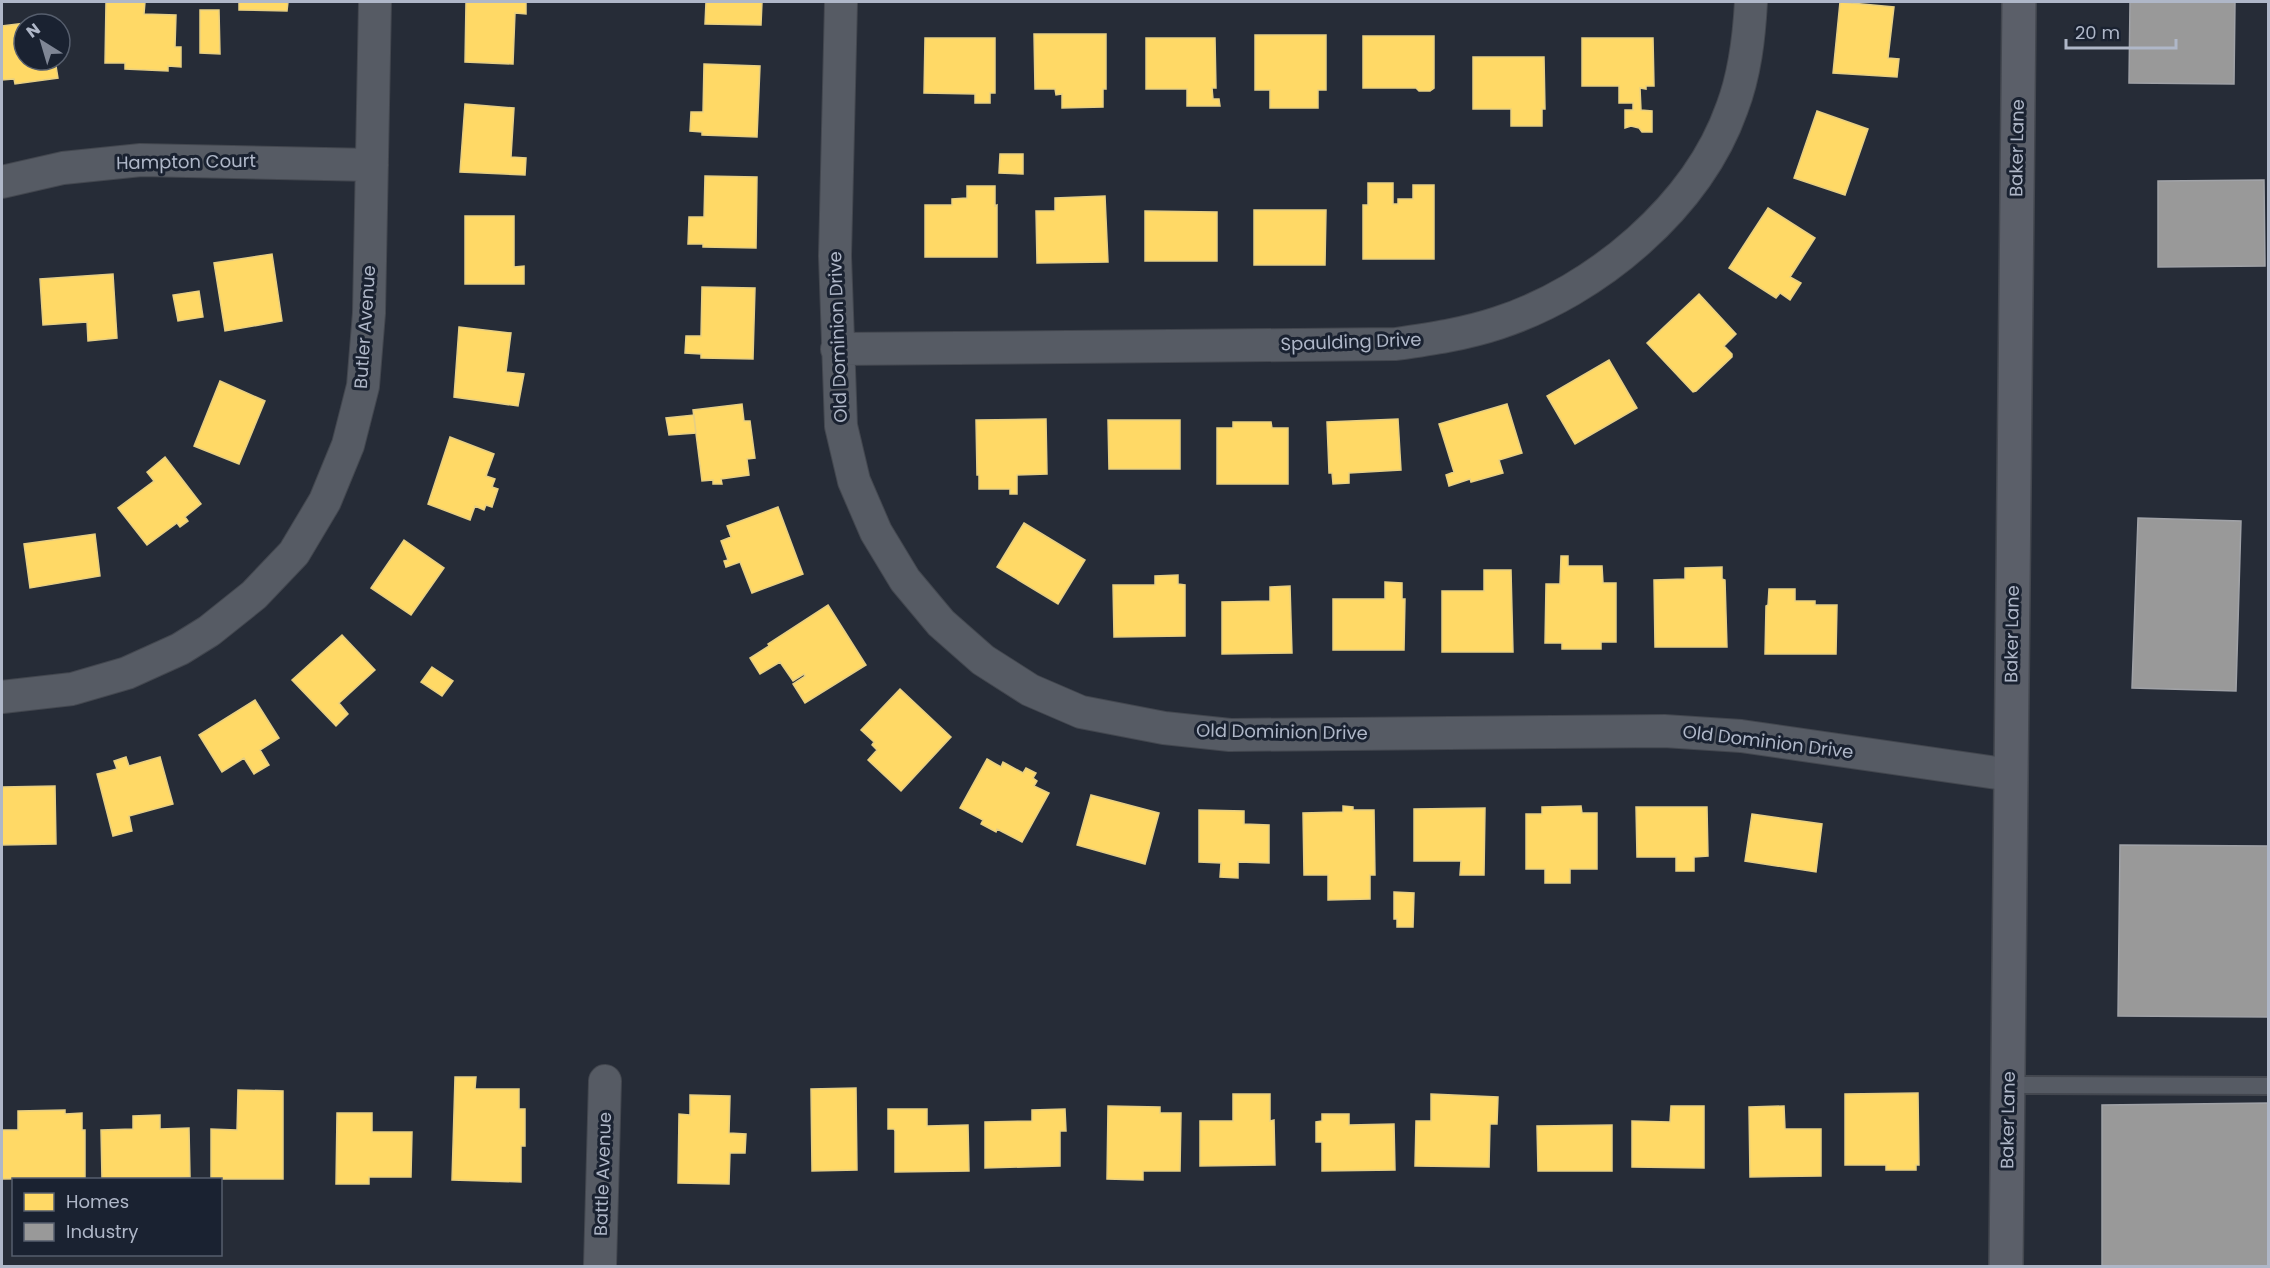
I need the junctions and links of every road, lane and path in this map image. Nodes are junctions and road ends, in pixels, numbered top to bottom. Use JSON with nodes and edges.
{"nodes":[{"id":1,"x":375,"y":2,"type":"edge"},
{"id":2,"x":841,"y":2,"type":"edge"},
{"id":3,"x":1751,"y":2,"type":"edge"},
{"id":4,"x":2019,"y":2,"type":"edge"},
{"id":5,"x":372,"y":165,"type":"junction"},
{"id":6,"x":2,"y":182,"type":"edge"},
{"id":7,"x":837,"y":349,"type":"junction"},
{"id":8,"x":2,"y":697,"type":"edge"},
{"id":9,"x":2011,"y":775,"type":"junction"},
{"id":10,"x":605,"y":1081,"type":"dead end"},
{"id":11,"x":2009,"y":1085,"type":"junction"},
{"id":12,"x":2268,"y":1086,"type":"edge"},
{"id":13,"x":600,"y":1266,"type":"edge"},
{"id":14,"x":2006,"y":1266,"type":"edge"}],
"edges":[{"from":1,"to":5,"type":"street","name":"Butler Avenue"},
{"from":2,"to":7,"type":"street","name":"Old Dominion Drive"},
{"from":3,"to":7,"type":"street","name":"Spaulding Drive"},
{"from":4,"to":9,"type":"street","name":"Baker Lane"},
{"from":5,"to":6,"type":"street","name":"Hampton Court"},
{"from":5,"to":8,"type":"street","name":"Butler Avenue"},
{"from":7,"to":9,"type":"street","name":"Old Dominion Drive"},
{"from":9,"to":11,"type":"street","name":"Baker Lane"},
{"from":10,"to":13,"type":"street","name":"Battle Avenue"},
{"from":11,"to":12,"type":"lane"},
{"from":11,"to":14,"type":"street","name":"Baker Lane"}]}
